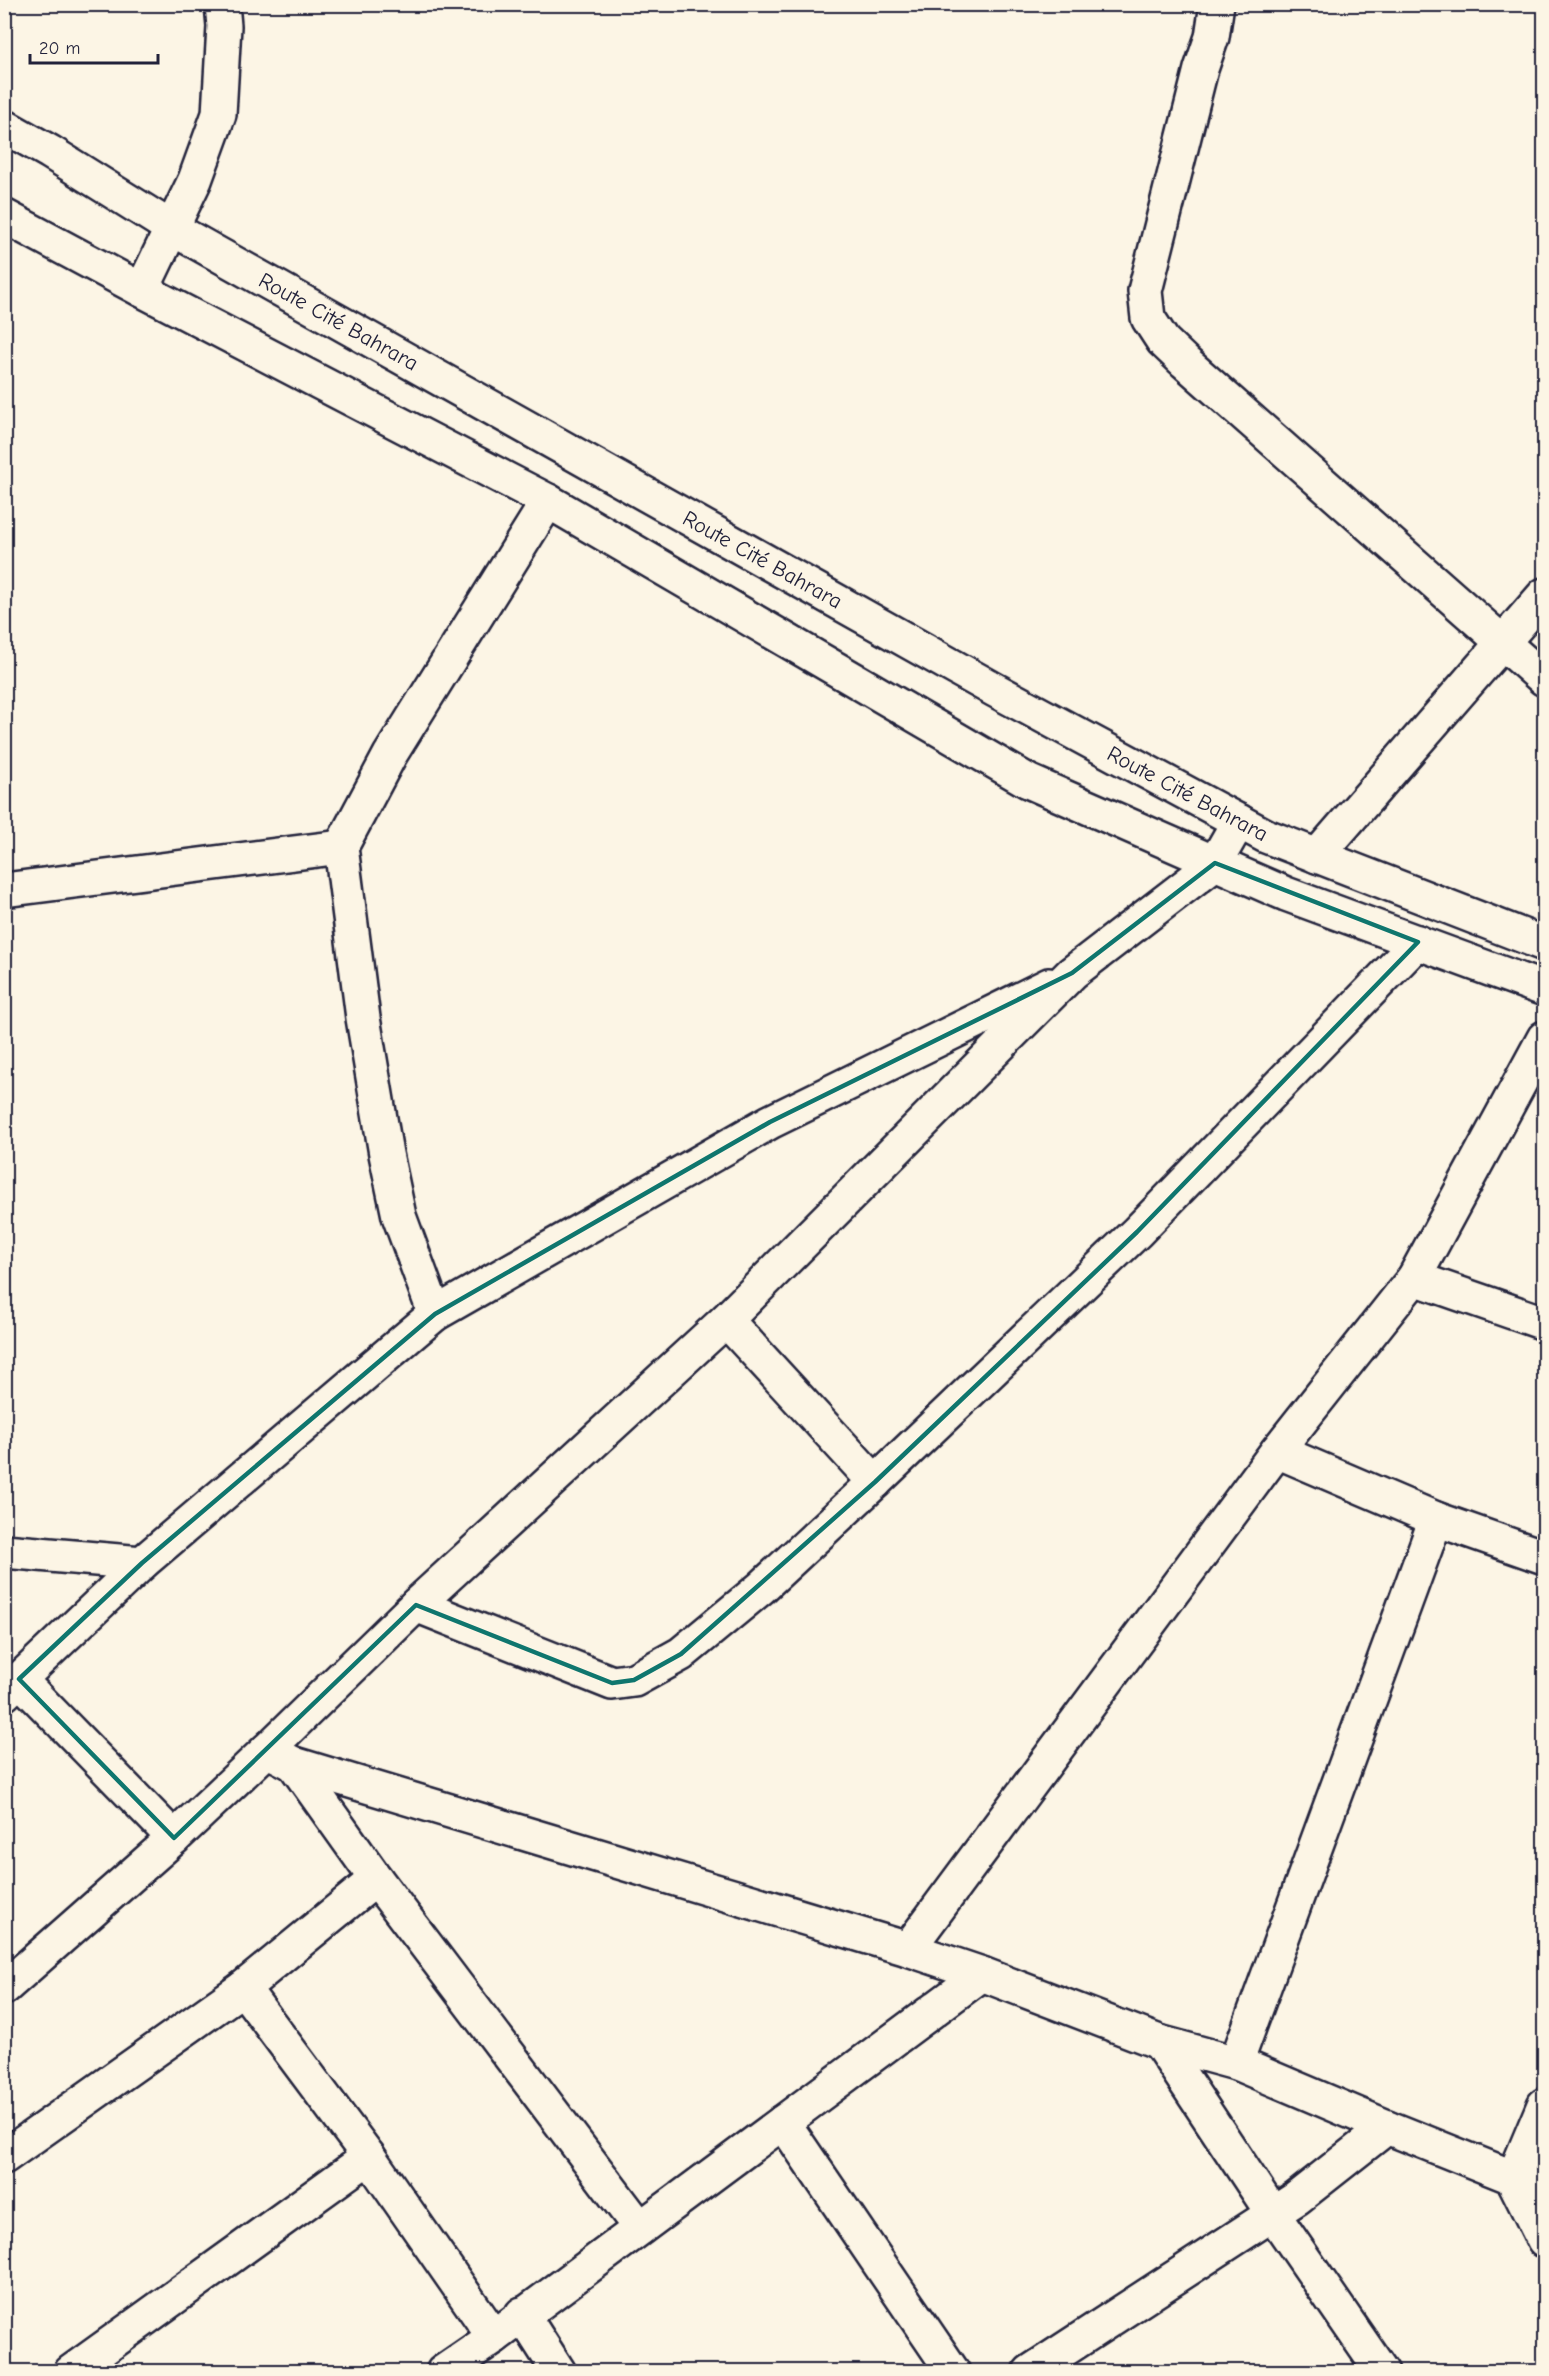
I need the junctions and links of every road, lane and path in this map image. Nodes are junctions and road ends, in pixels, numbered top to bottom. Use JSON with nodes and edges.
{"nodes":[{"id":1,"x":222,"y":4,"type":"edge"},
{"id":2,"x":1217,"y":4,"type":"edge"},
{"id":3,"x":4,"y":126,"type":"edge"},
{"id":4,"x":4,"y":216,"type":"edge"},
{"id":5,"x":173,"y":229,"type":"junction"},
{"id":6,"x":142,"y":290,"type":"junction"},
{"id":7,"x":548,"y":501,"type":"junction"},
{"id":8,"x":1545,"y":595,"type":"edge"},
{"id":9,"x":1502,"y":642,"type":"junction"},
{"id":10,"x":1545,"y":679,"type":"edge"},
{"id":11,"x":1239,"y":821,"type":"junction"},
{"id":12,"x":341,"y":847,"type":"junction"},
{"id":13,"x":1317,"y":856,"type":"junction"},
{"id":14,"x":1215,"y":863,"type":"junction"},
{"id":15,"x":4,"y":890,"type":"edge"},
{"id":16,"x":1418,"y":942,"type":"junction"},
{"id":17,"x":1545,"y":944,"type":"edge"},
{"id":18,"x":1072,"y":973,"type":"junction"},
{"id":19,"x":1545,"y":989,"type":"edge"},
{"id":20,"x":1545,"y":1038,"type":"edge"},
{"id":21,"x":1414,"y":1278,"type":"junction"},
{"id":22,"x":435,"y":1314,"type":"junction"},
{"id":23,"x":726,"y":1320,"type":"junction"},
{"id":24,"x":1545,"y":1323,"type":"edge"},
{"id":25,"x":1277,"y":1451,"type":"junction"},
{"id":26,"x":875,"y":1482,"type":"junction"},
{"id":27,"x":1436,"y":1519,"type":"junction"},
{"id":28,"x":4,"y":1551,"type":"edge"},
{"id":29,"x":1545,"y":1557,"type":"edge"},
{"id":30,"x":142,"y":1563,"type":"junction"},
{"id":31,"x":416,"y":1605,"type":"junction"},
{"id":32,"x":12,"y":1686,"type":"edge"},
{"id":33,"x":280,"y":1757,"type":"junction"},
{"id":34,"x":174,"y":1838,"type":"junction"},
{"id":35,"x":376,"y":1879,"type":"junction"},
{"id":36,"x":908,"y":1949,"type":"junction"},
{"id":37,"x":982,"y":1974,"type":"junction"},
{"id":38,"x":4,"y":1988,"type":"edge"},
{"id":39,"x":243,"y":1988,"type":"junction"},
{"id":40,"x":1159,"y":2042,"type":"junction"},
{"id":41,"x":1236,"y":2063,"type":"junction"},
{"id":42,"x":1545,"y":2105,"type":"edge"},
{"id":43,"x":783,"y":2122,"type":"junction"},
{"id":44,"x":1387,"y":2127,"type":"junction"},
{"id":45,"x":4,"y":2157,"type":"edge"},
{"id":46,"x":369,"y":2157,"type":"junction"},
{"id":47,"x":1513,"y":2179,"type":"junction"},
{"id":48,"x":1545,"y":2190,"type":"edge"},
{"id":49,"x":1273,"y":2214,"type":"junction"},
{"id":50,"x":640,"y":2228,"type":"junction"},
{"id":51,"x":1545,"y":2241,"type":"edge"},
{"id":52,"x":522,"y":2314,"type":"junction"},
{"id":53,"x":495,"y":2337,"type":"junction"},
{"id":54,"x":72,"y":2372,"type":"edge"},
{"id":55,"x":443,"y":2372,"type":"edge"},
{"id":56,"x":559,"y":2372,"type":"edge"},
{"id":57,"x":953,"y":2372,"type":"edge"},
{"id":58,"x":1030,"y":2372,"type":"edge"},
{"id":59,"x":1382,"y":2372,"type":"edge"}],
"edges":[{"from":1,"to":5,"type":"street"},
{"from":2,"to":9,"type":"street"},
{"from":3,"to":5,"type":"street","name":"Route Cité Bahrara"},
{"from":4,"to":6,"type":"street"},
{"from":5,"to":6,"type":"street"},
{"from":5,"to":11,"type":"street","name":"Route Cité Bahrara"},
{"from":6,"to":7,"type":"street"},
{"from":7,"to":12,"type":"street"},
{"from":7,"to":14,"type":"street"},
{"from":8,"to":9,"type":"street"},
{"from":9,"to":10,"type":"street"},
{"from":9,"to":13,"type":"street"},
{"from":11,"to":13,"type":"street","name":"Route Cité Bahrara"},
{"from":11,"to":14,"type":"street"},
{"from":12,"to":15,"type":"street"},
{"from":12,"to":22,"type":"street"},
{"from":13,"to":17,"type":"street","name":"Route Cité Bahrara"},
{"from":14,"to":16,"type":"street"},
{"from":14,"to":18,"type":"street"},
{"from":16,"to":19,"type":"street"},
{"from":16,"to":26,"type":"street"},
{"from":18,"to":22,"type":"street"},
{"from":18,"to":23,"type":"street"},
{"from":20,"to":21,"type":"street"},
{"from":21,"to":24,"type":"street"},
{"from":21,"to":25,"type":"street"},
{"from":22,"to":30,"type":"street"},
{"from":23,"to":26,"type":"street"},
{"from":23,"to":31,"type":"street"},
{"from":25,"to":27,"type":"street"},
{"from":25,"to":36,"type":"street"},
{"from":26,"to":31,"type":"street"},
{"from":27,"to":29,"type":"street"},
{"from":27,"to":41,"type":"street"},
{"from":28,"to":30,"type":"street"},
{"from":30,"to":32,"type":"street"},
{"from":31,"to":33,"type":"street"},
{"from":32,"to":34,"type":"street"},
{"from":33,"to":34,"type":"street"},
{"from":33,"to":35,"type":"street"},
{"from":33,"to":36,"type":"street"},
{"from":34,"to":38,"type":"street"},
{"from":35,"to":39,"type":"street"},
{"from":35,"to":50,"type":"street"},
{"from":36,"to":37,"type":"street"},
{"from":37,"to":40,"type":"street"},
{"from":37,"to":43,"type":"street"},
{"from":39,"to":45,"type":"street"},
{"from":39,"to":46,"type":"street"},
{"from":40,"to":41,"type":"street"},
{"from":40,"to":49,"type":"street"},
{"from":41,"to":44,"type":"street"},
{"from":42,"to":47,"type":"street"},
{"from":43,"to":50,"type":"street"},
{"from":43,"to":57,"type":"street"},
{"from":44,"to":47,"type":"street"},
{"from":44,"to":49,"type":"street"},
{"from":46,"to":53,"type":"street"},
{"from":46,"to":54,"type":"street"},
{"from":47,"to":48,"type":"street"},
{"from":47,"to":51,"type":"street"},
{"from":49,"to":58,"type":"street"},
{"from":49,"to":59,"type":"street"},
{"from":50,"to":52,"type":"street"},
{"from":52,"to":53,"type":"street"},
{"from":52,"to":56,"type":"street"},
{"from":53,"to":55,"type":"street"}]}
